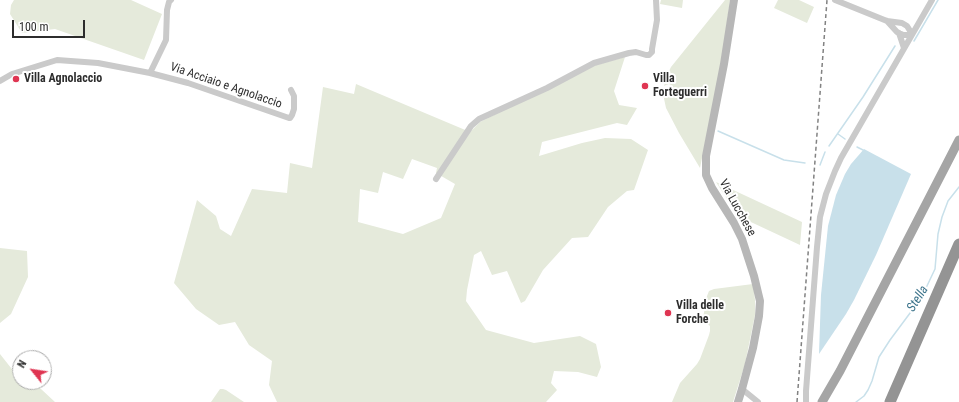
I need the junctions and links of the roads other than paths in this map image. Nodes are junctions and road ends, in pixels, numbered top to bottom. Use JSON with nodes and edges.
{"nodes":[{"id":1,"x":171,"y":0,"type":"edge"},
{"id":2,"x":656,"y":0,"type":"edge"},
{"id":3,"x":734,"y":0,"type":"edge"},
{"id":4,"x":835,"y":0,"type":"edge"},
{"id":5,"x":932,"y":0,"type":"edge"},
{"id":6,"x":923,"y":16,"type":"junction"},
{"id":7,"x":887,"y":21,"type":"junction"},
{"id":8,"x":905,"y":25,"type":"junction"},
{"id":9,"x":899,"y":33,"type":"junction"},
{"id":10,"x":912,"y":35,"type":"junction"},
{"id":11,"x":904,"y":48,"type":"junction"},
{"id":12,"x":150,"y":73,"type":"junction"},
{"id":13,"x":0,"y":81,"type":"edge"},
{"id":14,"x":291,"y":90,"type":"dead end"},
{"id":15,"x":959,"y":140,"type":"edge"},
{"id":16,"x":436,"y":179,"type":"dead end"},
{"id":17,"x":959,"y":244,"type":"edge"},
{"id":18,"x":959,"y":261,"type":"edge"},
{"id":19,"x":742,"y":389,"type":"junction"},
{"id":20,"x":738,"y":402,"type":"edge"},
{"id":21,"x":758,"y":402,"type":"edge"},
{"id":22,"x":806,"y":402,"type":"edge"},
{"id":23,"x":822,"y":402,"type":"edge"},
{"id":24,"x":890,"y":402,"type":"edge"},
{"id":25,"x":898,"y":402,"type":"edge"}],
"edges":[{"from":1,"to":12,"type":"street","name":"Via Acciaio e Agnolaccio"},
{"from":2,"to":16,"type":"street"},
{"from":3,"to":19,"type":"street","name":"Via Lucchese"},
{"from":4,"to":7,"type":"street"},
{"from":5,"to":6,"type":"street"},
{"from":6,"to":8,"type":"street"},
{"from":6,"to":10,"type":"street"},
{"from":7,"to":8,"type":"street"},
{"from":7,"to":9,"type":"street"},
{"from":8,"to":10,"type":"street"},
{"from":9,"to":10,"type":"street"},
{"from":9,"to":11,"type":"street"},
{"from":10,"to":11,"type":"street"},
{"from":11,"to":22,"type":"street"},
{"from":12,"to":13,"type":"street","name":"Via Acciaio e Agnolaccio"},
{"from":12,"to":14,"type":"street","name":"Via Acciaio e Agnolaccio"},
{"from":15,"to":23,"type":"main road"},
{"from":17,"to":24,"type":"highway"},
{"from":18,"to":25,"type":"highway"},
{"from":19,"to":20,"type":"street","name":"Via Lucchese"},
{"from":19,"to":21,"type":"street"}]}
